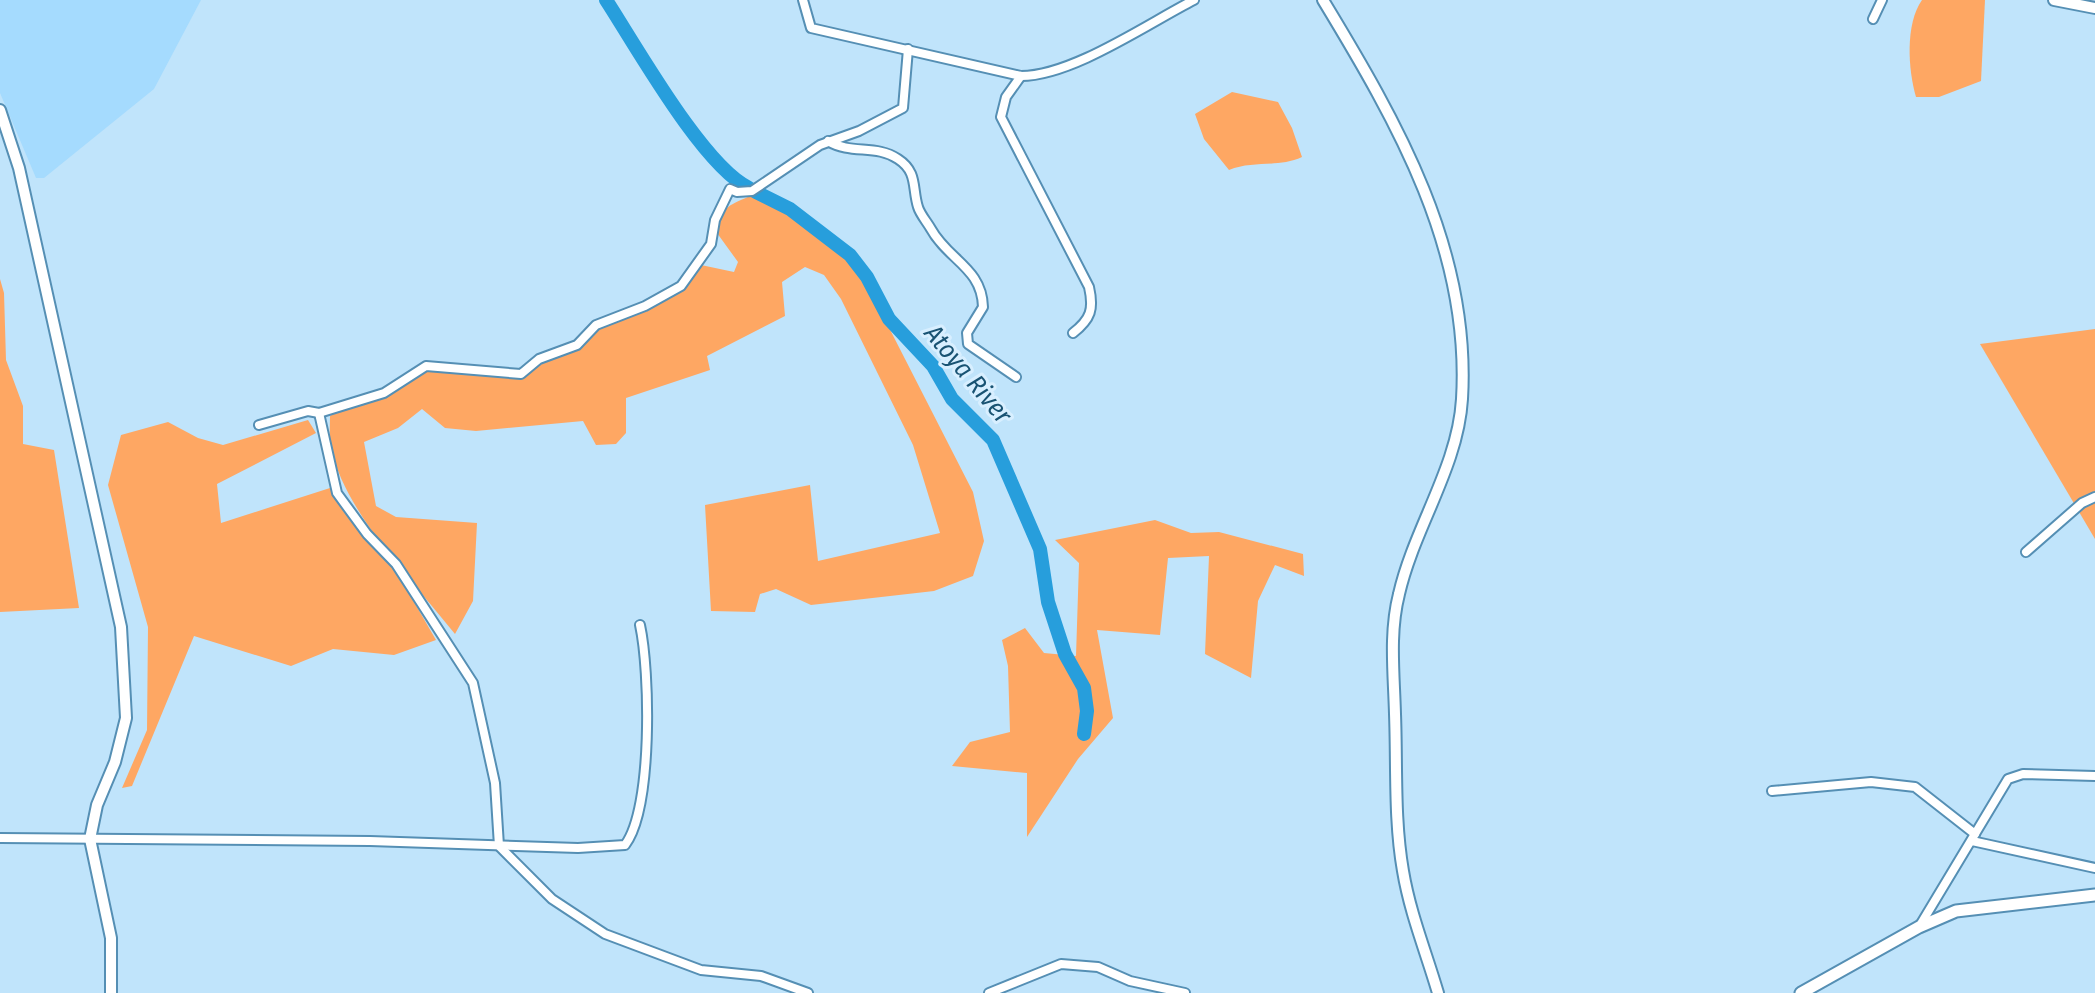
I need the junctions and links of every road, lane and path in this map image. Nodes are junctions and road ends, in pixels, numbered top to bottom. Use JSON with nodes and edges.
{"nodes":[{"id":1,"x":803,"y":0,"type":"edge"},
{"id":2,"x":1194,"y":0,"type":"edge"},
{"id":3,"x":1323,"y":0,"type":"edge"},
{"id":4,"x":1882,"y":0,"type":"edge"},
{"id":5,"x":2054,"y":0,"type":"edge"},
{"id":6,"x":2095,"y":8,"type":"edge"},
{"id":7,"x":1873,"y":19,"type":"dead end"},
{"id":8,"x":908,"y":49,"type":"junction"},
{"id":9,"x":1021,"y":76,"type":"junction"},
{"id":10,"x":0,"y":110,"type":"edge"},
{"id":11,"x":828,"y":141,"type":"junction"},
{"id":12,"x":1073,"y":333,"type":"dead end"},
{"id":13,"x":1016,"y":377,"type":"dead end"},
{"id":14,"x":319,"y":413,"type":"junction"},
{"id":15,"x":259,"y":425,"type":"dead end"},
{"id":16,"x":2095,"y":497,"type":"edge"},
{"id":17,"x":2026,"y":552,"type":"dead end"},
{"id":18,"x":640,"y":625,"type":"dead end"},
{"id":19,"x":2095,"y":776,"type":"edge"},
{"id":20,"x":1772,"y":791,"type":"dead end"},
{"id":21,"x":1973,"y":837,"type":"junction"},
{"id":22,"x":0,"y":838,"type":"edge"},
{"id":23,"x":90,"y":839,"type":"junction"},
{"id":24,"x":499,"y":846,"type":"junction"},
{"id":25,"x":2095,"y":868,"type":"edge"},
{"id":26,"x":2095,"y":895,"type":"edge"},
{"id":27,"x":1919,"y":927,"type":"junction"},
{"id":28,"x":111,"y":993,"type":"edge"},
{"id":29,"x":808,"y":993,"type":"edge"},
{"id":30,"x":989,"y":993,"type":"edge"},
{"id":31,"x":1185,"y":993,"type":"edge"},
{"id":32,"x":1438,"y":993,"type":"edge"},
{"id":33,"x":1801,"y":993,"type":"edge"}],
"edges":[{"from":1,"to":8,"type":"street"},
{"from":2,"to":9,"type":"street"},
{"from":3,"to":32,"type":"street"},
{"from":4,"to":7,"type":"street"},
{"from":5,"to":6,"type":"street"},
{"from":8,"to":9,"type":"street"},
{"from":8,"to":11,"type":"street"},
{"from":9,"to":12,"type":"street"},
{"from":10,"to":23,"type":"street"},
{"from":11,"to":13,"type":"street"},
{"from":11,"to":14,"type":"street"},
{"from":14,"to":15,"type":"street"},
{"from":14,"to":24,"type":"street"},
{"from":16,"to":17,"type":"street"},
{"from":18,"to":24,"type":"street"},
{"from":19,"to":21,"type":"street"},
{"from":20,"to":21,"type":"street"},
{"from":21,"to":25,"type":"street"},
{"from":21,"to":27,"type":"street"},
{"from":22,"to":23,"type":"street"},
{"from":23,"to":24,"type":"street"},
{"from":23,"to":28,"type":"street"},
{"from":24,"to":29,"type":"street"},
{"from":26,"to":27,"type":"main road"},
{"from":27,"to":33,"type":"main road"},
{"from":30,"to":31,"type":"street"}]}
